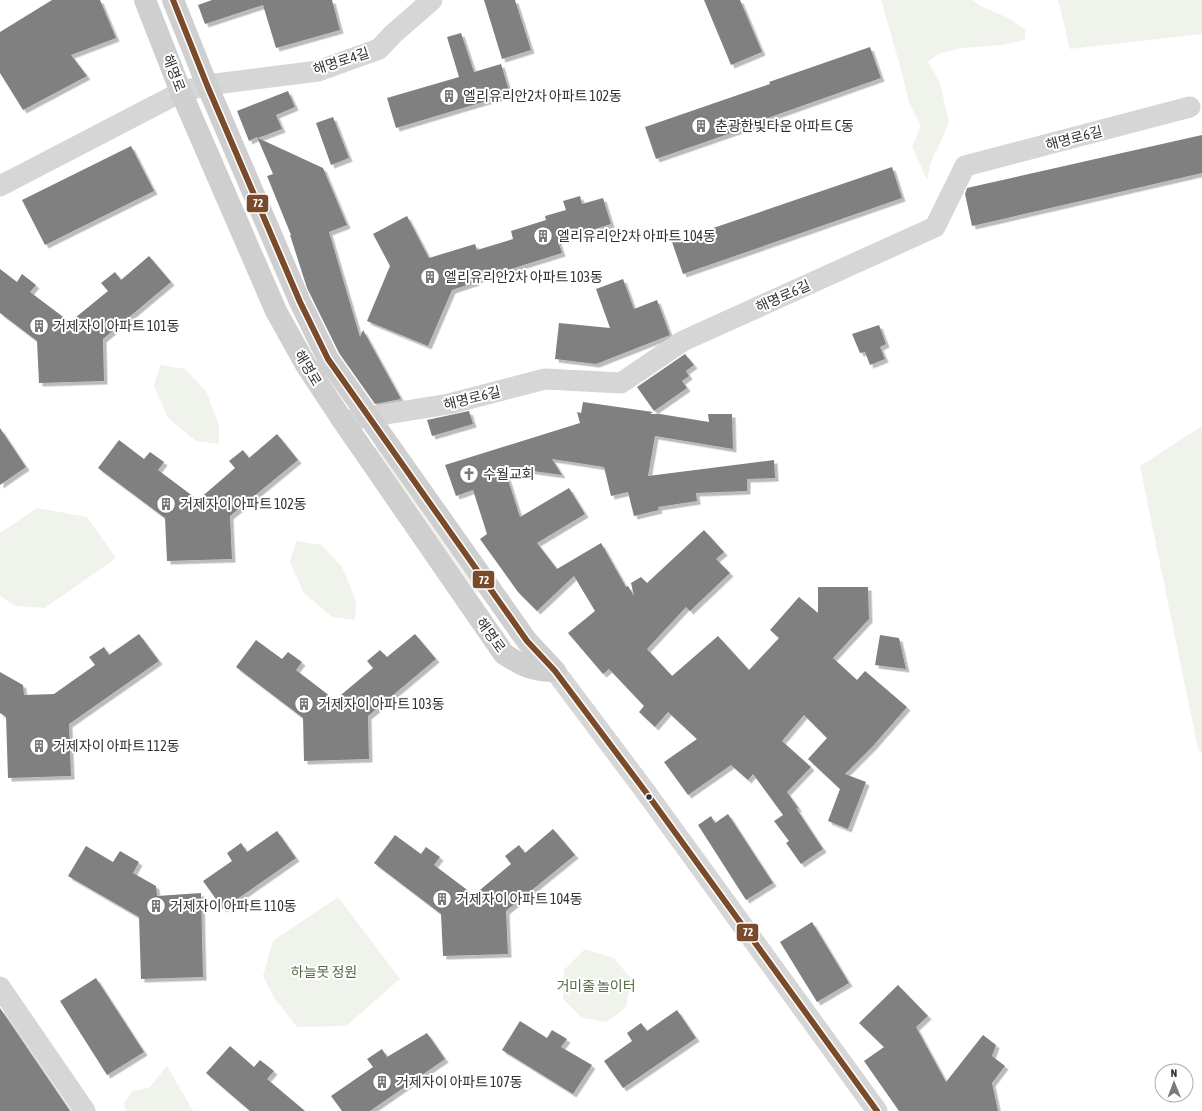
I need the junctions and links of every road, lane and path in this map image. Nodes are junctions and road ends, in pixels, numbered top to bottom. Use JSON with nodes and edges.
{"nodes":[{"id":1,"x":145,"y":0,"type":"edge"},
{"id":2,"x":173,"y":0,"type":"edge"},
{"id":3,"x":432,"y":0,"type":"edge"},
{"id":4,"x":207,"y":85,"type":"junction"},
{"id":5,"x":181,"y":92,"type":"junction"},
{"id":6,"x":1190,"y":108,"type":"dead end"},
{"id":7,"x":0,"y":186,"type":"edge"},
{"id":8,"x":368,"y":417,"type":"junction"},
{"id":9,"x":342,"y":421,"type":"junction"},
{"id":10,"x":555,"y":671,"type":"junction"},
{"id":11,"x":0,"y":987,"type":"edge"},
{"id":12,"x":85,"y":1111,"type":"edge"},
{"id":13,"x":877,"y":1111,"type":"edge"}],
"edges":[{"from":1,"to":5,"type":"street","name":"해명로"},
{"from":2,"to":4,"type":"street","name":"해명로"},
{"from":3,"to":4,"type":"street","name":"해명로4길"},
{"from":4,"to":5,"type":"street","name":"해명로4길"},
{"from":4,"to":8,"type":"street","name":"해명로"},
{"from":5,"to":7,"type":"street","name":"해명로4길"},
{"from":5,"to":9,"type":"street","name":"해명로"},
{"from":6,"to":8,"type":"street","name":"해명로6길"},
{"from":8,"to":9,"type":"street","name":"해명로6길"},
{"from":8,"to":10,"type":"street","name":"해명로"},
{"from":9,"to":10,"type":"street","name":"해명로"},
{"from":10,"to":13,"type":"street","name":"해명로"},
{"from":11,"to":12,"type":"street"}]}
